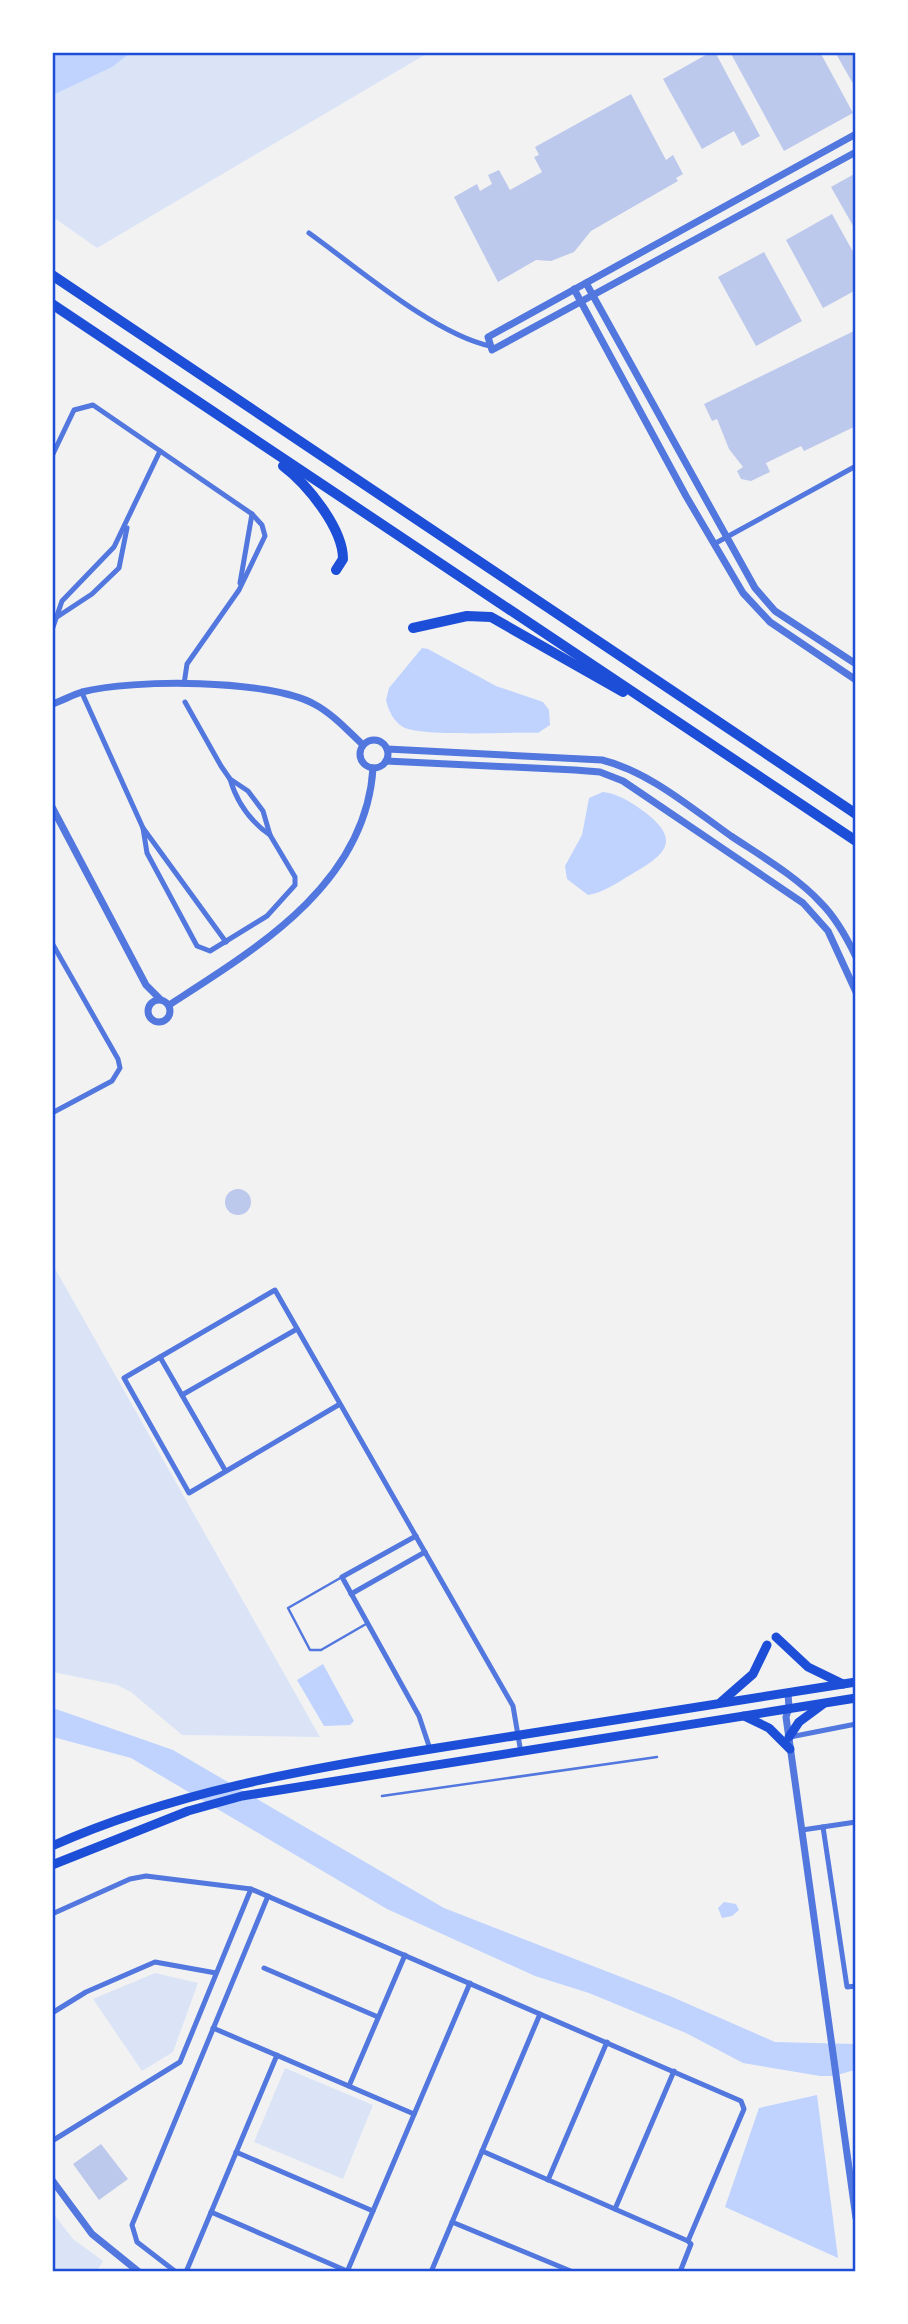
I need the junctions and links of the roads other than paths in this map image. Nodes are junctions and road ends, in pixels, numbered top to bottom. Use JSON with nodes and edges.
{"nodes":[{"id":1,"x":856,"y":134,"type":"edge"},
{"id":2,"x":856,"y":152,"type":"edge"},
{"id":3,"x":309,"y":233,"type":"dead end"},
{"id":4,"x":52,"y":275,"type":"edge"},
{"id":5,"x":586,"y":283,"type":"junction"},
{"id":6,"x":574,"y":289,"type":"junction"},
{"id":7,"x":594,"y":296,"type":"junction"},
{"id":8,"x":581,"y":303,"type":"junction"},
{"id":9,"x":52,"y":304,"type":"edge"},
{"id":10,"x":490,"y":346,"type":"junction"},
{"id":11,"x":231,"y":424,"type":"junction"},
{"id":12,"x":160,"y":451,"type":"junction"},
{"id":13,"x":52,"y":456,"type":"edge"},
{"id":14,"x":856,"y":466,"type":"edge"},
{"id":15,"x":252,"y":514,"type":"junction"},
{"id":16,"x":129,"y":522,"type":"junction"},
{"id":17,"x":727,"y":537,"type":"junction"},
{"id":18,"x":714,"y":544,"type":"junction"},
{"id":19,"x":336,"y":570,"type":"dead end"},
{"id":20,"x":239,"y":590,"type":"junction"},
{"id":21,"x":55,"y":618,"type":"junction"},
{"id":22,"x":413,"y":628,"type":"dead end"},
{"id":23,"x":52,"y":630,"type":"edge"},
{"id":24,"x":856,"y":664,"type":"edge"},
{"id":25,"x":856,"y":680,"type":"edge"},
{"id":26,"x":184,"y":684,"type":"junction"},
{"id":27,"x":82,"y":692,"type":"junction"},
{"id":28,"x":185,"y":702,"type":"dead end"},
{"id":29,"x":52,"y":704,"type":"edge"},
{"id":30,"x":363,"y":746,"type":"junction"},
{"id":31,"x":387,"y":749,"type":"junction"},
{"id":32,"x":737,"y":760,"type":"junction"},
{"id":33,"x":386,"y":761,"type":"junction"},
{"id":34,"x":373,"y":768,"type":"junction"},
{"id":35,"x":230,"y":779,"type":"junction"},
{"id":36,"x":52,"y":807,"type":"edge"},
{"id":37,"x":856,"y":814,"type":"edge"},
{"id":38,"x":144,"y":828,"type":"junction"},
{"id":39,"x":270,"y":835,"type":"junction"},
{"id":40,"x":856,"y":841,"type":"edge"},
{"id":41,"x":170,"y":866,"type":"junction"},
{"id":42,"x":157,"y":873,"type":"junction"},
{"id":43,"x":226,"y":942,"type":"junction"},
{"id":44,"x":52,"y":943,"type":"edge"},
{"id":45,"x":856,"y":957,"type":"edge"},
{"id":46,"x":146,"y":985,"type":"junction"},
{"id":47,"x":856,"y":992,"type":"edge"},
{"id":48,"x":160,"y":999,"type":"junction"},
{"id":49,"x":149,"y":1005,"type":"junction"},
{"id":50,"x":169,"y":1005,"type":"junction"},
{"id":51,"x":52,"y":1113,"type":"edge"},
{"id":52,"x":298,"y":1329,"type":"junction"},
{"id":53,"x":160,"y":1357,"type":"junction"},
{"id":54,"x":182,"y":1395,"type":"junction"},
{"id":55,"x":340,"y":1404,"type":"junction"},
{"id":56,"x":225,"y":1470,"type":"junction"},
{"id":57,"x":416,"y":1536,"type":"junction"},
{"id":58,"x":425,"y":1552,"type":"junction"},
{"id":59,"x":342,"y":1577,"type":"junction"},
{"id":60,"x":351,"y":1594,"type":"junction"},
{"id":61,"x":367,"y":1623,"type":"junction"},
{"id":62,"x":776,"y":1637,"type":"dead end"},
{"id":63,"x":767,"y":1645,"type":"dead end"},
{"id":64,"x":856,"y":1682,"type":"edge"},
{"id":65,"x":844,"y":1684,"type":"junction"},
{"id":66,"x":788,"y":1693,"type":"junction"},
{"id":67,"x":777,"y":1695,"type":"junction"},
{"id":68,"x":856,"y":1698,"type":"edge"},
{"id":69,"x":826,"y":1703,"type":"junction"},
{"id":70,"x":717,"y":1705,"type":"junction"},
{"id":71,"x":785,"y":1712,"type":"junction"},
{"id":72,"x":744,"y":1716,"type":"junction"},
{"id":73,"x":856,"y":1724,"type":"edge"},
{"id":74,"x":518,"y":1734,"type":"junction"},
{"id":75,"x":789,"y":1737,"type":"junction"},
{"id":76,"x":430,"y":1749,"type":"junction"},
{"id":77,"x":790,"y":1749,"type":"junction"},
{"id":78,"x":521,"y":1753,"type":"junction"},
{"id":79,"x":657,"y":1757,"type":"dead end"},
{"id":80,"x":382,"y":1796,"type":"dead end"},
{"id":81,"x":856,"y":1822,"type":"edge"},
{"id":82,"x":823,"y":1827,"type":"junction"},
{"id":83,"x":802,"y":1830,"type":"junction"},
{"id":84,"x":52,"y":1846,"type":"edge"},
{"id":85,"x":52,"y":1865,"type":"edge"},
{"id":86,"x":251,"y":1889,"type":"junction"},
{"id":87,"x":268,"y":1896,"type":"junction"},
{"id":88,"x":52,"y":1914,"type":"edge"},
{"id":89,"x":405,"y":1955,"type":"junction"},
{"id":90,"x":264,"y":1968,"type":"dead end"},
{"id":91,"x":216,"y":1973,"type":"junction"},
{"id":92,"x":470,"y":1983,"type":"junction"},
{"id":93,"x":856,"y":1986,"type":"edge"},
{"id":94,"x":52,"y":2013,"type":"edge"},
{"id":95,"x":541,"y":2014,"type":"junction"},
{"id":96,"x":378,"y":2017,"type":"junction"},
{"id":97,"x":213,"y":2028,"type":"junction"},
{"id":98,"x":607,"y":2042,"type":"junction"},
{"id":99,"x":277,"y":2055,"type":"junction"},
{"id":100,"x":674,"y":2071,"type":"junction"},
{"id":101,"x":349,"y":2086,"type":"junction"},
{"id":102,"x":414,"y":2114,"type":"junction"},
{"id":103,"x":53,"y":2140,"type":"edge"},
{"id":104,"x":482,"y":2151,"type":"junction"},
{"id":105,"x":236,"y":2152,"type":"junction"},
{"id":106,"x":52,"y":2180,"type":"edge"},
{"id":107,"x":548,"y":2180,"type":"junction"},
{"id":108,"x":615,"y":2209,"type":"junction"},
{"id":109,"x":373,"y":2211,"type":"junction"},
{"id":110,"x":211,"y":2212,"type":"junction"},
{"id":111,"x":856,"y":2218,"type":"edge"},
{"id":112,"x":452,"y":2222,"type":"junction"},
{"id":113,"x":688,"y":2241,"type":"junction"},
{"id":114,"x":347,"y":2271,"type":"edge"},
{"id":115,"x":139,"y":2272,"type":"edge"},
{"id":116,"x":176,"y":2272,"type":"edge"},
{"id":117,"x":186,"y":2272,"type":"edge"},
{"id":118,"x":431,"y":2272,"type":"edge"},
{"id":119,"x":573,"y":2272,"type":"edge"},
{"id":120,"x":680,"y":2272,"type":"edge"}],
"edges":[{"from":1,"to":5,"type":"street"},
{"from":2,"to":7,"type":"street"},
{"from":3,"to":10,"type":"street"},
{"from":4,"to":37,"type":"highway"},
{"from":5,"to":6,"type":"street"},
{"from":5,"to":7,"type":"street"},
{"from":6,"to":8,"type":"street"},
{"from":6,"to":10,"type":"street"},
{"from":7,"to":8,"type":"street"},
{"from":7,"to":17,"type":"street"},
{"from":8,"to":10,"type":"street"},
{"from":8,"to":18,"type":"street"},
{"from":9,"to":11,"type":"highway"},
{"from":11,"to":19,"type":"highway"},
{"from":11,"to":32,"type":"highway"},
{"from":12,"to":13,"type":"street"},
{"from":12,"to":15,"type":"street"},
{"from":12,"to":16,"type":"street"},
{"from":14,"to":17,"type":"street"},
{"from":15,"to":20,"type":"street"},
{"from":15,"to":20,"type":"street"},
{"from":16,"to":21,"type":"street"},
{"from":16,"to":21,"type":"street"},
{"from":17,"to":18,"type":"street"},
{"from":17,"to":24,"type":"street"},
{"from":18,"to":25,"type":"street"},
{"from":20,"to":26,"type":"street"},
{"from":21,"to":23,"type":"street"},
{"from":22,"to":32,"type":"highway"},
{"from":26,"to":27,"type":"street"},
{"from":26,"to":30,"type":"street"},
{"from":27,"to":29,"type":"street"},
{"from":27,"to":38,"type":"street"},
{"from":28,"to":35,"type":"street"},
{"from":30,"to":31,"type":"street"},
{"from":30,"to":34,"type":"street"},
{"from":31,"to":33,"type":"street"},
{"from":31,"to":45,"type":"street"},
{"from":32,"to":40,"type":"highway"},
{"from":33,"to":34,"type":"street"},
{"from":33,"to":47,"type":"street"},
{"from":34,"to":50,"type":"street"},
{"from":35,"to":39,"type":"street"},
{"from":35,"to":39,"type":"street"},
{"from":36,"to":46,"type":"street"},
{"from":38,"to":41,"type":"street"},
{"from":38,"to":42,"type":"street"},
{"from":39,"to":43,"type":"street"},
{"from":41,"to":42,"type":"street"},
{"from":41,"to":43,"type":"street"},
{"from":42,"to":43,"type":"street"},
{"from":44,"to":51,"type":"street"},
{"from":46,"to":48,"type":"street"},
{"from":46,"to":49,"type":"street"},
{"from":48,"to":49,"type":"street"},
{"from":48,"to":50,"type":"street"},
{"from":49,"to":50,"type":"street"},
{"from":52,"to":53,"type":"street"},
{"from":52,"to":54,"type":"street"},
{"from":52,"to":55,"type":"street"},
{"from":53,"to":54,"type":"street"},
{"from":53,"to":56,"type":"street"},
{"from":54,"to":56,"type":"street"},
{"from":55,"to":56,"type":"street"},
{"from":55,"to":57,"type":"street"},
{"from":57,"to":58,"type":"street"},
{"from":57,"to":59,"type":"street"},
{"from":58,"to":60,"type":"street"},
{"from":58,"to":74,"type":"street"},
{"from":59,"to":60,"type":"street"},
{"from":59,"to":61,"type":"lane"},
{"from":60,"to":61,"type":"street"},
{"from":61,"to":76,"type":"street"},
{"from":62,"to":65,"type":"main road"},
{"from":63,"to":70,"type":"main road"},
{"from":64,"to":65,"type":"main road"},
{"from":65,"to":66,"type":"main road"},
{"from":66,"to":67,"type":"main road"},
{"from":66,"to":71,"type":"street"},
{"from":67,"to":70,"type":"main road"},
{"from":67,"to":71,"type":"street"},
{"from":68,"to":69,"type":"main road"},
{"from":69,"to":71,"type":"main road"},
{"from":69,"to":75,"type":"main road"},
{"from":70,"to":74,"type":"main road"},
{"from":71,"to":72,"type":"main road"},
{"from":71,"to":75,"type":"street"},
{"from":72,"to":77,"type":"main road"},
{"from":72,"to":78,"type":"main road"},
{"from":73,"to":75,"type":"street"},
{"from":74,"to":76,"type":"main road"},
{"from":74,"to":78,"type":"street"},
{"from":75,"to":77,"type":"street"},
{"from":76,"to":84,"type":"main road"},
{"from":77,"to":83,"type":"street"},
{"from":78,"to":85,"type":"main road"},
{"from":79,"to":80,"type":"lane"},
{"from":81,"to":82,"type":"street"},
{"from":82,"to":83,"type":"street"},
{"from":82,"to":93,"type":"street"},
{"from":83,"to":111,"type":"street"},
{"from":86,"to":87,"type":"street"},
{"from":86,"to":88,"type":"street"},
{"from":86,"to":91,"type":"street"},
{"from":87,"to":89,"type":"street"},
{"from":87,"to":97,"type":"street"},
{"from":89,"to":92,"type":"street"},
{"from":89,"to":96,"type":"street"},
{"from":90,"to":96,"type":"street"},
{"from":91,"to":94,"type":"street"},
{"from":91,"to":103,"type":"street"},
{"from":92,"to":95,"type":"street"},
{"from":92,"to":102,"type":"street"},
{"from":95,"to":98,"type":"street"},
{"from":95,"to":104,"type":"street"},
{"from":96,"to":101,"type":"street"},
{"from":97,"to":99,"type":"street"},
{"from":97,"to":116,"type":"street"},
{"from":98,"to":100,"type":"street"},
{"from":98,"to":107,"type":"street"},
{"from":99,"to":101,"type":"street"},
{"from":99,"to":105,"type":"street"},
{"from":100,"to":108,"type":"street"},
{"from":100,"to":113,"type":"street"},
{"from":101,"to":102,"type":"street"},
{"from":102,"to":109,"type":"street"},
{"from":104,"to":107,"type":"street"},
{"from":104,"to":112,"type":"street"},
{"from":105,"to":109,"type":"street"},
{"from":105,"to":110,"type":"street"},
{"from":106,"to":115,"type":"street"},
{"from":107,"to":108,"type":"street"},
{"from":108,"to":113,"type":"street"},
{"from":109,"to":114,"type":"street"},
{"from":110,"to":114,"type":"street"},
{"from":110,"to":117,"type":"street"},
{"from":112,"to":118,"type":"street"},
{"from":112,"to":119,"type":"street"},
{"from":113,"to":120,"type":"street"}]}
